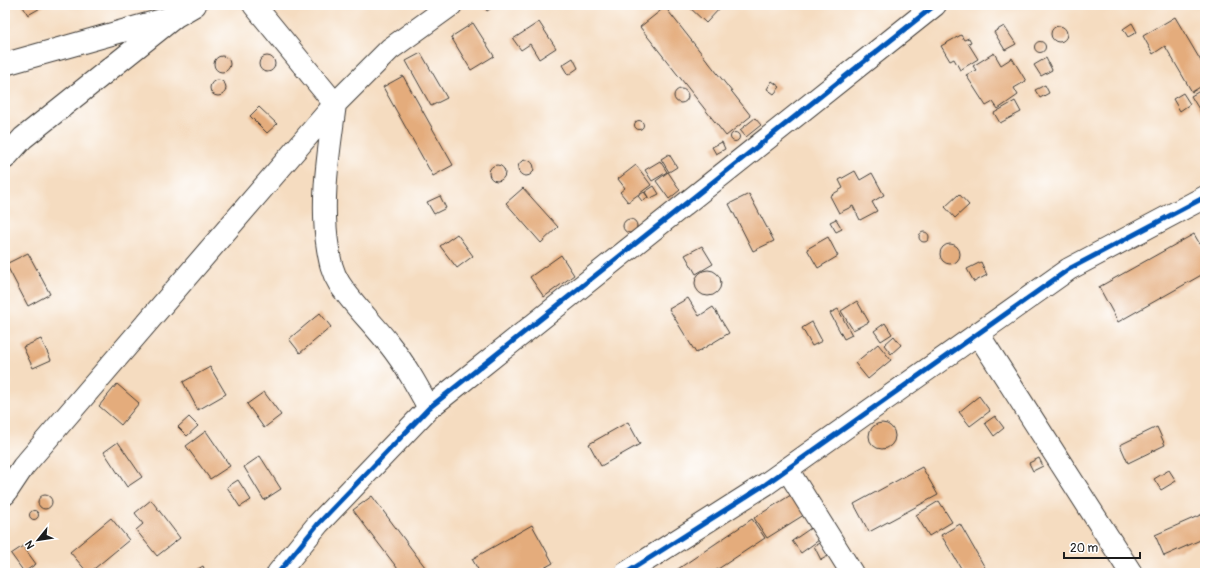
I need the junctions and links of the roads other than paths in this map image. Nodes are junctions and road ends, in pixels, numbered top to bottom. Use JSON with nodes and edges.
{"nodes":[{"id":1,"x":195,"y":5,"type":"edge"},
{"id":2,"x":254,"y":5,"type":"edge"},
{"id":3,"x":451,"y":5,"type":"edge"},
{"id":4,"x":935,"y":5,"type":"edge"},
{"id":5,"x":176,"y":16,"type":"junction"},
{"id":6,"x":5,"y":64,"type":"edge"},
{"id":7,"x":335,"y":104,"type":"junction"},
{"id":8,"x":5,"y":158,"type":"edge"},
{"id":9,"x":1205,"y":196,"type":"edge"},
{"id":10,"x":978,"y":334,"type":"junction"},
{"id":11,"x":429,"y":408,"type":"junction"},
{"id":12,"x":787,"y":469,"type":"junction"},
{"id":13,"x":5,"y":494,"type":"edge"},
{"id":14,"x":278,"y":573,"type":"edge"},
{"id":15,"x":626,"y":573,"type":"edge"},
{"id":16,"x":852,"y":573,"type":"edge"},
{"id":17,"x":1131,"y":573,"type":"edge"}],
"edges":[{"from":1,"to":5,"type":"street"},
{"from":2,"to":7,"type":"street"},
{"from":3,"to":7,"type":"street"},
{"from":4,"to":11,"type":"street"},
{"from":5,"to":6,"type":"street"},
{"from":5,"to":8,"type":"street"},
{"from":7,"to":11,"type":"street"},
{"from":7,"to":13,"type":"street"},
{"from":9,"to":10,"type":"street"},
{"from":10,"to":12,"type":"street"},
{"from":10,"to":17,"type":"street"},
{"from":11,"to":14,"type":"street"},
{"from":12,"to":15,"type":"street"},
{"from":12,"to":16,"type":"street"}]}
